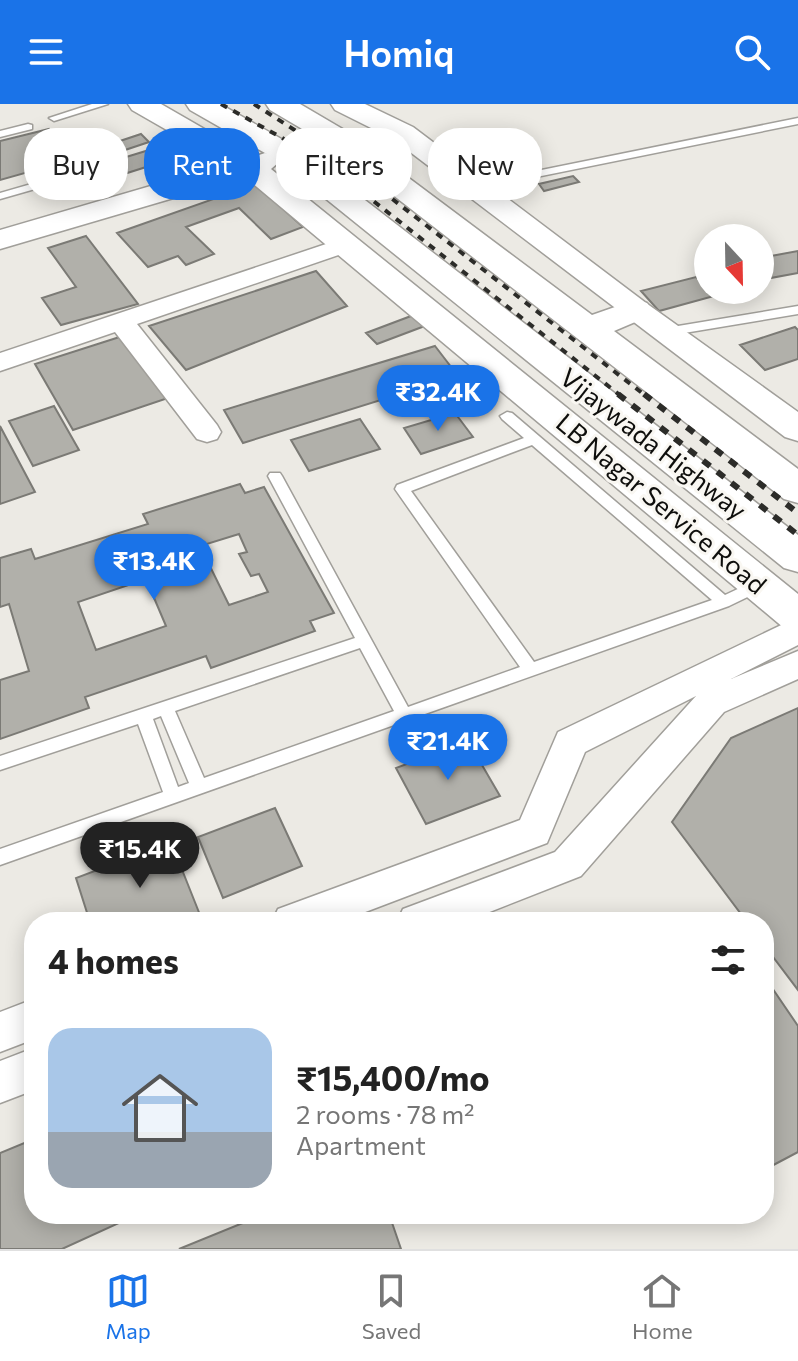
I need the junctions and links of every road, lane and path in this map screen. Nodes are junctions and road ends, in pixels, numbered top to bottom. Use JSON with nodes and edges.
{"nodes":[{"id":1,"x":103,"y":104,"type":"edge"},
{"id":2,"x":141,"y":104,"type":"edge"},
{"id":3,"x":200,"y":104,"type":"edge"},
{"id":4,"x":280,"y":104,"type":"edge"},
{"id":5,"x":344,"y":104,"type":"edge"},
{"id":6,"x":54,"y":118,"type":"dead end"},
{"id":7,"x":798,"y":121,"type":"edge"},
{"id":8,"x":28,"y":127,"type":"dead end"},
{"id":9,"x":183,"y":128,"type":"edge"},
{"id":10,"x":0,"y":134,"type":"edge"},
{"id":11,"x":276,"y":148,"type":"edge"},
{"id":12,"x":428,"y":151,"type":"edge"},
{"id":13,"x":542,"y":173,"type":"edge"},
{"id":14,"x":260,"y":175,"type":"edge"},
{"id":15,"x":24,"y":189,"type":"edge"},
{"id":16,"x":0,"y":196,"type":"edge"},
{"id":17,"x":144,"y":197,"type":"edge"},
{"id":18,"x":346,"y":200,"type":"edge"},
{"id":19,"x":495,"y":200,"type":"edge"},
{"id":20,"x":0,"y":240,"type":"edge"},
{"id":21,"x":347,"y":244,"type":"junction"},
{"id":22,"x":635,"y":310,"type":"junction"},
{"id":23,"x":798,"y":310,"type":"edge"},
{"id":24,"x":121,"y":321,"type":"junction"},
{"id":25,"x":589,"y":329,"type":"junction"},
{"id":26,"x":666,"y":332,"type":"junction"},
{"id":27,"x":0,"y":362,"type":"edge"},
{"id":28,"x":640,"y":368,"type":"junction"},
{"id":29,"x":588,"y":393,"type":"junction"},
{"id":30,"x":507,"y":416,"type":"dead end"},
{"id":31,"x":798,"y":429,"type":"edge"},
{"id":32,"x":207,"y":432,"type":"dead end"},
{"id":33,"x":533,"y":439,"type":"junction"},
{"id":34,"x":275,"y":476,"type":"dead end"},
{"id":35,"x":798,"y":489,"type":"edge"},
{"id":36,"x":798,"y":557,"type":"edge"},
{"id":37,"x":759,"y":585,"type":"junction"},
{"id":38,"x":724,"y":602,"type":"junction"},
{"id":39,"x":798,"y":617,"type":"edge"},
{"id":40,"x":798,"y":630,"type":"edge"},
{"id":41,"x":364,"y":641,"type":"junction"},
{"id":42,"x":798,"y":664,"type":"edge"},
{"id":43,"x":531,"y":670,"type":"junction"},
{"id":44,"x":165,"y":707,"type":"junction"},
{"id":45,"x":143,"y":715,"type":"junction"},
{"id":46,"x":404,"y":715,"type":"junction"},
{"id":47,"x":0,"y":763,"type":"edge"},
{"id":48,"x":199,"y":787,"type":"junction"},
{"id":49,"x":173,"y":796,"type":"junction"},
{"id":50,"x":0,"y":857,"type":"edge"},
{"id":51,"x":319,"y":912,"type":"edge"},
{"id":52,"x":443,"y":912,"type":"edge"},
{"id":53,"x":24,"y":1023,"type":"edge"},
{"id":54,"x":0,"y":1032,"type":"edge"},
{"id":55,"x":24,"y":1073,"type":"edge"},
{"id":56,"x":0,"y":1082,"type":"edge"}],
"edges":[{"from":1,"to":6,"type":"lane"},
{"from":2,"to":9,"type":"street","name":"LB Nagar Service Road"},
{"from":3,"to":11,"type":"highway","name":"Vijaywada Highway"},
{"from":4,"to":25,"type":"highway","name":"Vijaywada Highway"},
{"from":5,"to":12,"type":"street"},
{"from":7,"to":13,"type":"lane"},
{"from":8,"to":10,"type":"lane"},
{"from":14,"to":21,"type":"street","name":"LB Nagar Service Road"},
{"from":15,"to":16,"type":"lane"},
{"from":17,"to":20,"type":"street"},
{"from":18,"to":29,"type":"highway","name":"Vijaywada Highway"},
{"from":19,"to":22,"type":"street"},
{"from":21,"to":24,"type":"street"},
{"from":21,"to":37,"type":"street","name":"LB Nagar Service Road"},
{"from":22,"to":25,"type":"highway"},
{"from":22,"to":26,"type":"street"},
{"from":23,"to":26,"type":"lane"},
{"from":24,"to":27,"type":"street"},
{"from":24,"to":32,"type":"street"},
{"from":25,"to":28,"type":"highway","name":"Vijaywada Highway"},
{"from":26,"to":31,"type":"street"},
{"from":28,"to":29,"type":"highway"},
{"from":28,"to":35,"type":"highway","name":"Vijaywada Highway"},
{"from":29,"to":36,"type":"highway","name":"Vijaywada Highway"},
{"from":30,"to":33,"type":"lane"},
{"from":33,"to":38,"type":"lane"},
{"from":33,"to":43,"type":"lane"},
{"from":34,"to":41,"type":"lane"},
{"from":37,"to":38,"type":"lane"},
{"from":37,"to":39,"type":"street","name":"LB Nagar Service Road"},
{"from":38,"to":43,"type":"lane"},
{"from":40,"to":51,"type":"street"},
{"from":41,"to":44,"type":"lane"},
{"from":41,"to":46,"type":"lane"},
{"from":42,"to":52,"type":"street"},
{"from":43,"to":46,"type":"lane"},
{"from":44,"to":45,"type":"lane"},
{"from":44,"to":48,"type":"lane"},
{"from":45,"to":47,"type":"lane"},
{"from":45,"to":49,"type":"lane"},
{"from":46,"to":48,"type":"lane"},
{"from":48,"to":49,"type":"lane"},
{"from":49,"to":50,"type":"lane"},
{"from":53,"to":54,"type":"street"},
{"from":55,"to":56,"type":"street"}]}
